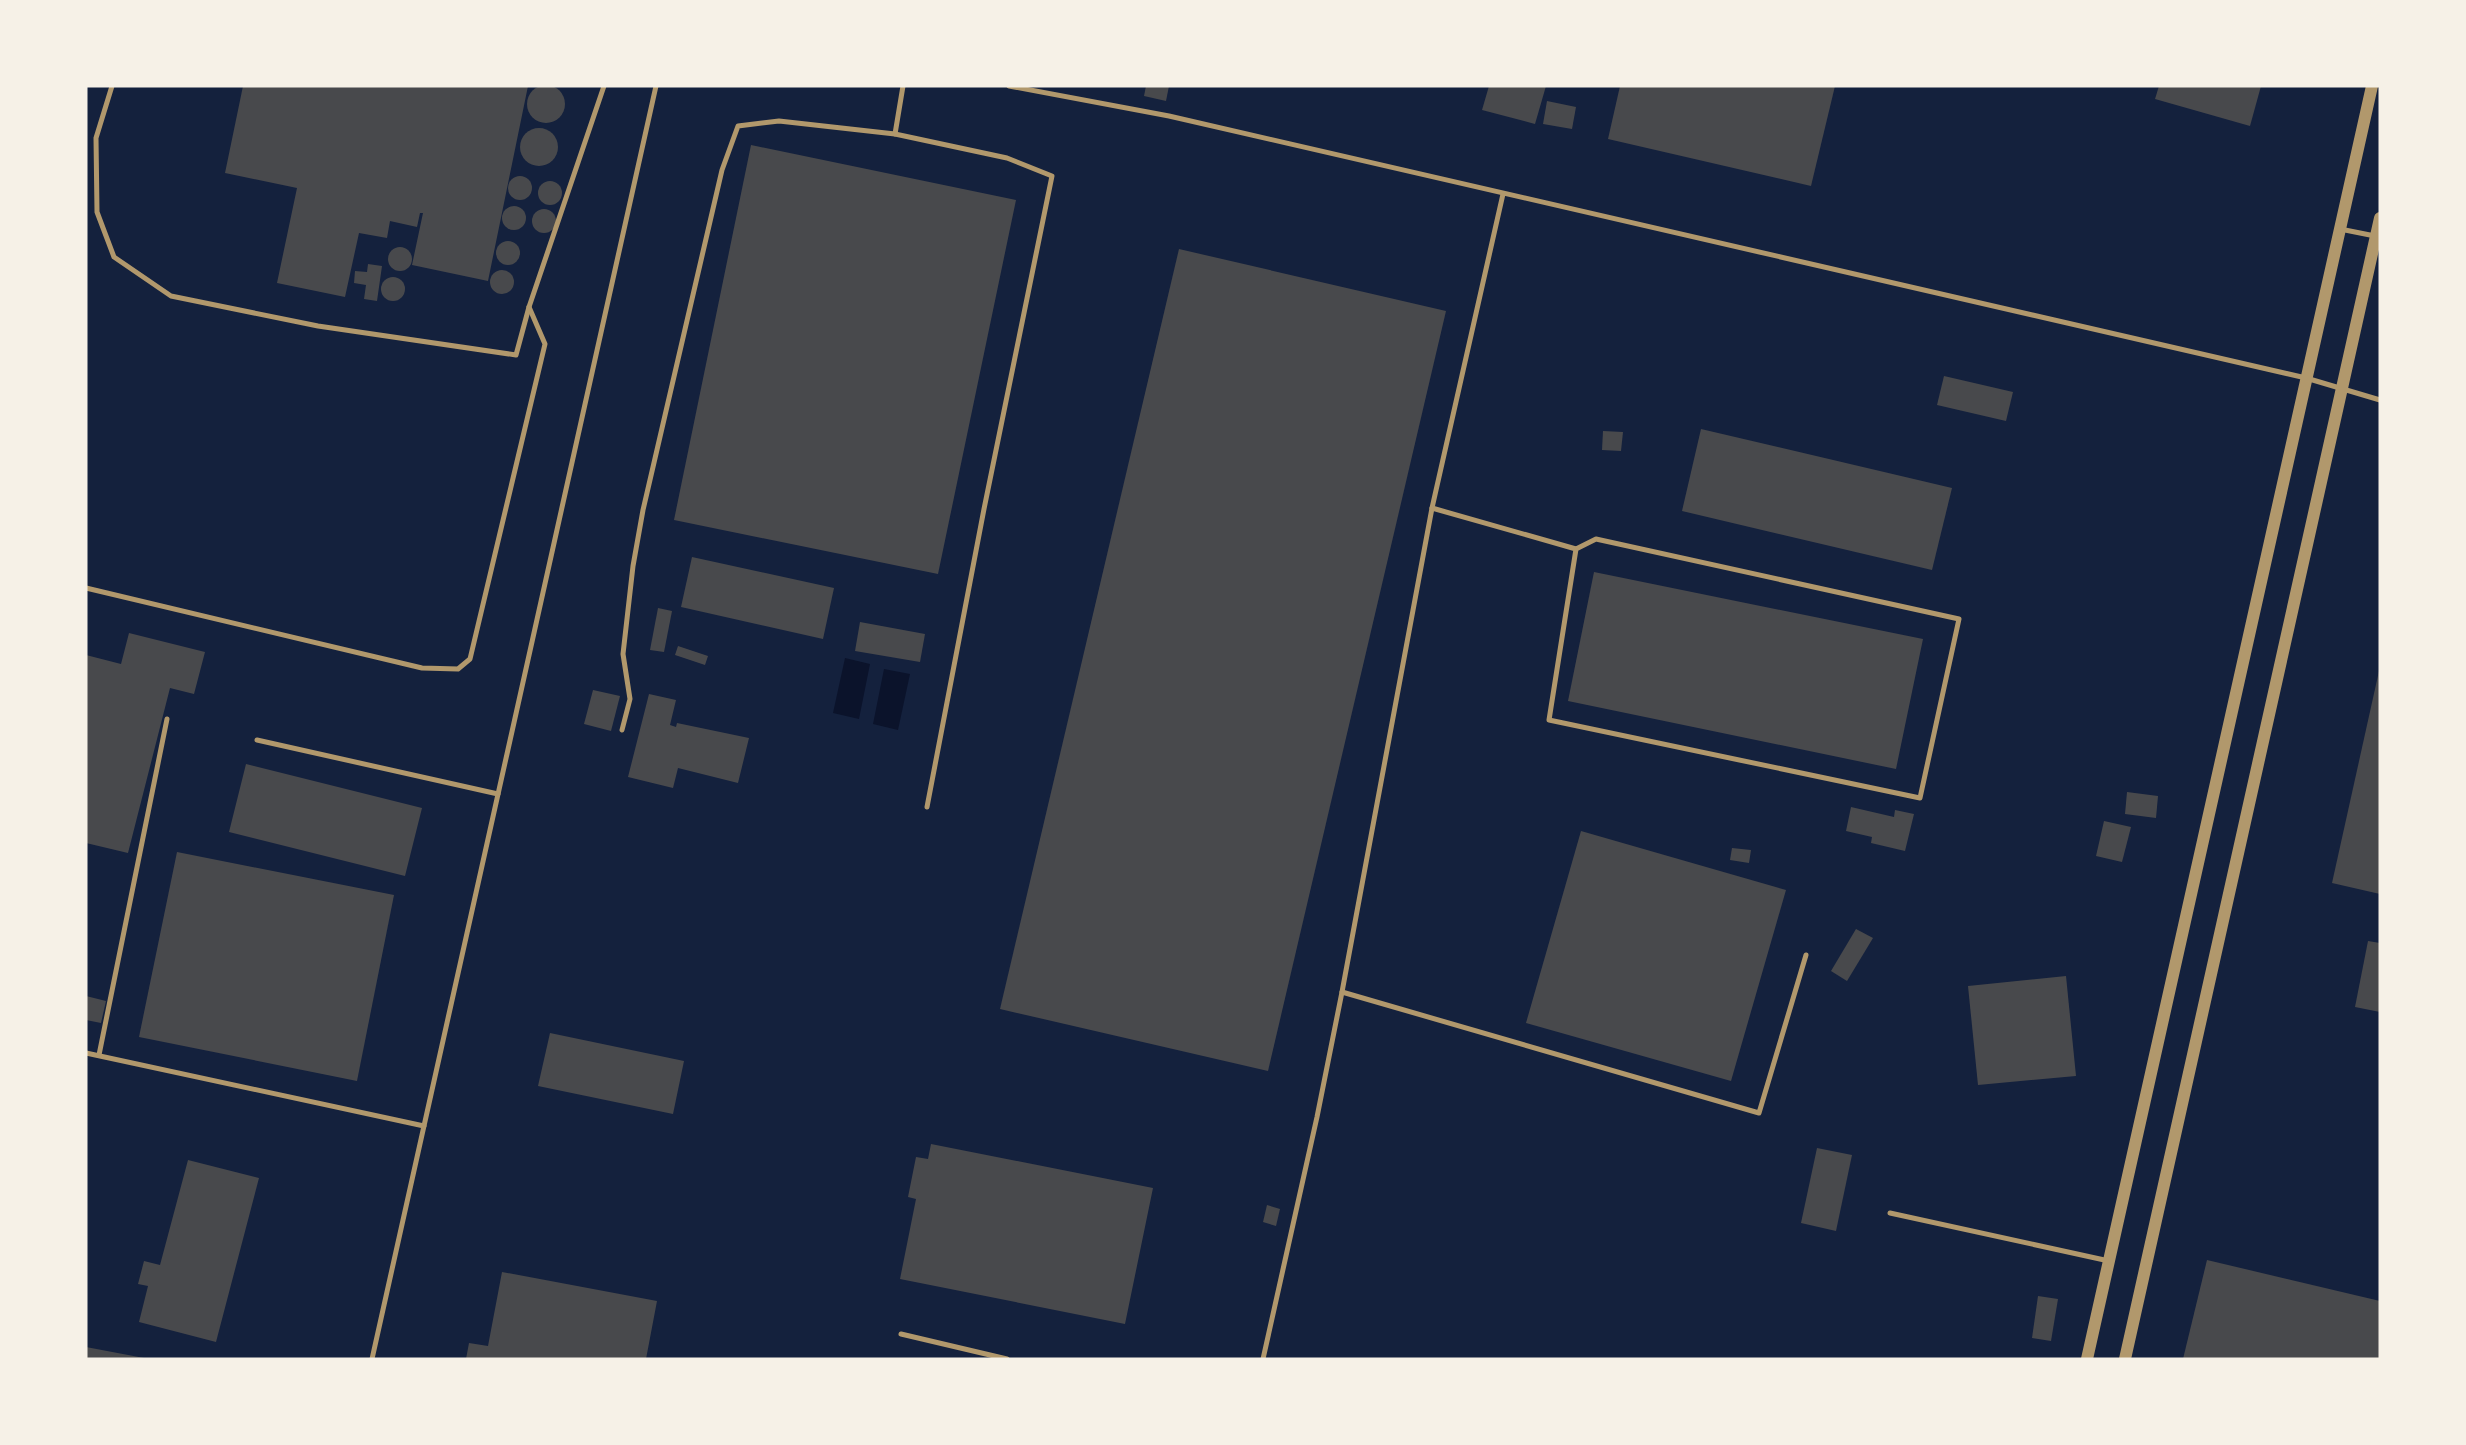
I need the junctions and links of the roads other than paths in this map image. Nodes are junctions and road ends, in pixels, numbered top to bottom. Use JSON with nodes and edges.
{"nodes":[{"id":1,"x":111,"y":86,"type":"edge"},
{"id":2,"x":604,"y":86,"type":"edge"},
{"id":3,"x":656,"y":86,"type":"edge"},
{"id":4,"x":903,"y":86,"type":"edge"},
{"id":5,"x":1009,"y":86,"type":"edge"},
{"id":6,"x":2372,"y":86,"type":"edge"},
{"id":7,"x":895,"y":134,"type":"junction"},
{"id":8,"x":1503,"y":194,"type":"junction"},
{"id":9,"x":2380,"y":218,"type":"edge"},
{"id":10,"x":2340,"y":229,"type":"junction"},
{"id":11,"x":2378,"y":237,"type":"edge"},
{"id":12,"x":529,"y":307,"type":"junction"},
{"id":13,"x":2306,"y":379,"type":"junction"},
{"id":14,"x":2342,"y":391,"type":"junction"},
{"id":15,"x":2380,"y":400,"type":"edge"},
{"id":16,"x":1432,"y":508,"type":"junction"},
{"id":17,"x":1576,"y":549,"type":"junction"},
{"id":18,"x":86,"y":588,"type":"edge"},
{"id":19,"x":167,"y":719,"type":"dead end"},
{"id":20,"x":622,"y":730,"type":"dead end"},
{"id":21,"x":257,"y":740,"type":"dead end"},
{"id":22,"x":498,"y":794,"type":"junction"},
{"id":23,"x":928,"y":807,"type":"dead end"},
{"id":24,"x":1806,"y":955,"type":"dead end"},
{"id":25,"x":1342,"y":992,"type":"junction"},
{"id":26,"x":86,"y":1052,"type":"edge"},
{"id":27,"x":99,"y":1055,"type":"junction"},
{"id":28,"x":424,"y":1126,"type":"junction"},
{"id":29,"x":1890,"y":1213,"type":"dead end"},
{"id":30,"x":2109,"y":1261,"type":"junction"},
{"id":31,"x":901,"y":1334,"type":"dead end"},
{"id":32,"x":372,"y":1359,"type":"edge"},
{"id":33,"x":1007,"y":1359,"type":"edge"},
{"id":34,"x":1263,"y":1359,"type":"edge"},
{"id":35,"x":2087,"y":1359,"type":"edge"},
{"id":36,"x":2125,"y":1359,"type":"edge"}],
"edges":[{"from":1,"to":12,"type":"lane"},
{"from":2,"to":12,"type":"lane"},
{"from":3,"to":22,"type":"lane"},
{"from":4,"to":7,"type":"lane"},
{"from":5,"to":8,"type":"lane"},
{"from":6,"to":10,"type":"street"},
{"from":7,"to":20,"type":"lane"},
{"from":7,"to":23,"type":"lane"},
{"from":8,"to":13,"type":"lane"},
{"from":8,"to":16,"type":"lane"},
{"from":9,"to":11,"type":"street"},
{"from":10,"to":11,"type":"lane"},
{"from":10,"to":13,"type":"street"},
{"from":11,"to":14,"type":"street"},
{"from":12,"to":18,"type":"lane"},
{"from":13,"to":14,"type":"lane"},
{"from":13,"to":30,"type":"street"},
{"from":14,"to":15,"type":"lane"},
{"from":14,"to":36,"type":"street"},
{"from":16,"to":17,"type":"lane"},
{"from":16,"to":25,"type":"lane"},
{"from":17,"to":17,"type":"lane"},
{"from":19,"to":27,"type":"lane"},
{"from":21,"to":22,"type":"lane"},
{"from":22,"to":28,"type":"lane"},
{"from":24,"to":25,"type":"lane"},
{"from":25,"to":34,"type":"lane"},
{"from":26,"to":27,"type":"lane"},
{"from":27,"to":28,"type":"lane"},
{"from":28,"to":32,"type":"lane"},
{"from":29,"to":30,"type":"lane"},
{"from":30,"to":35,"type":"street"},
{"from":31,"to":33,"type":"lane"}]}
